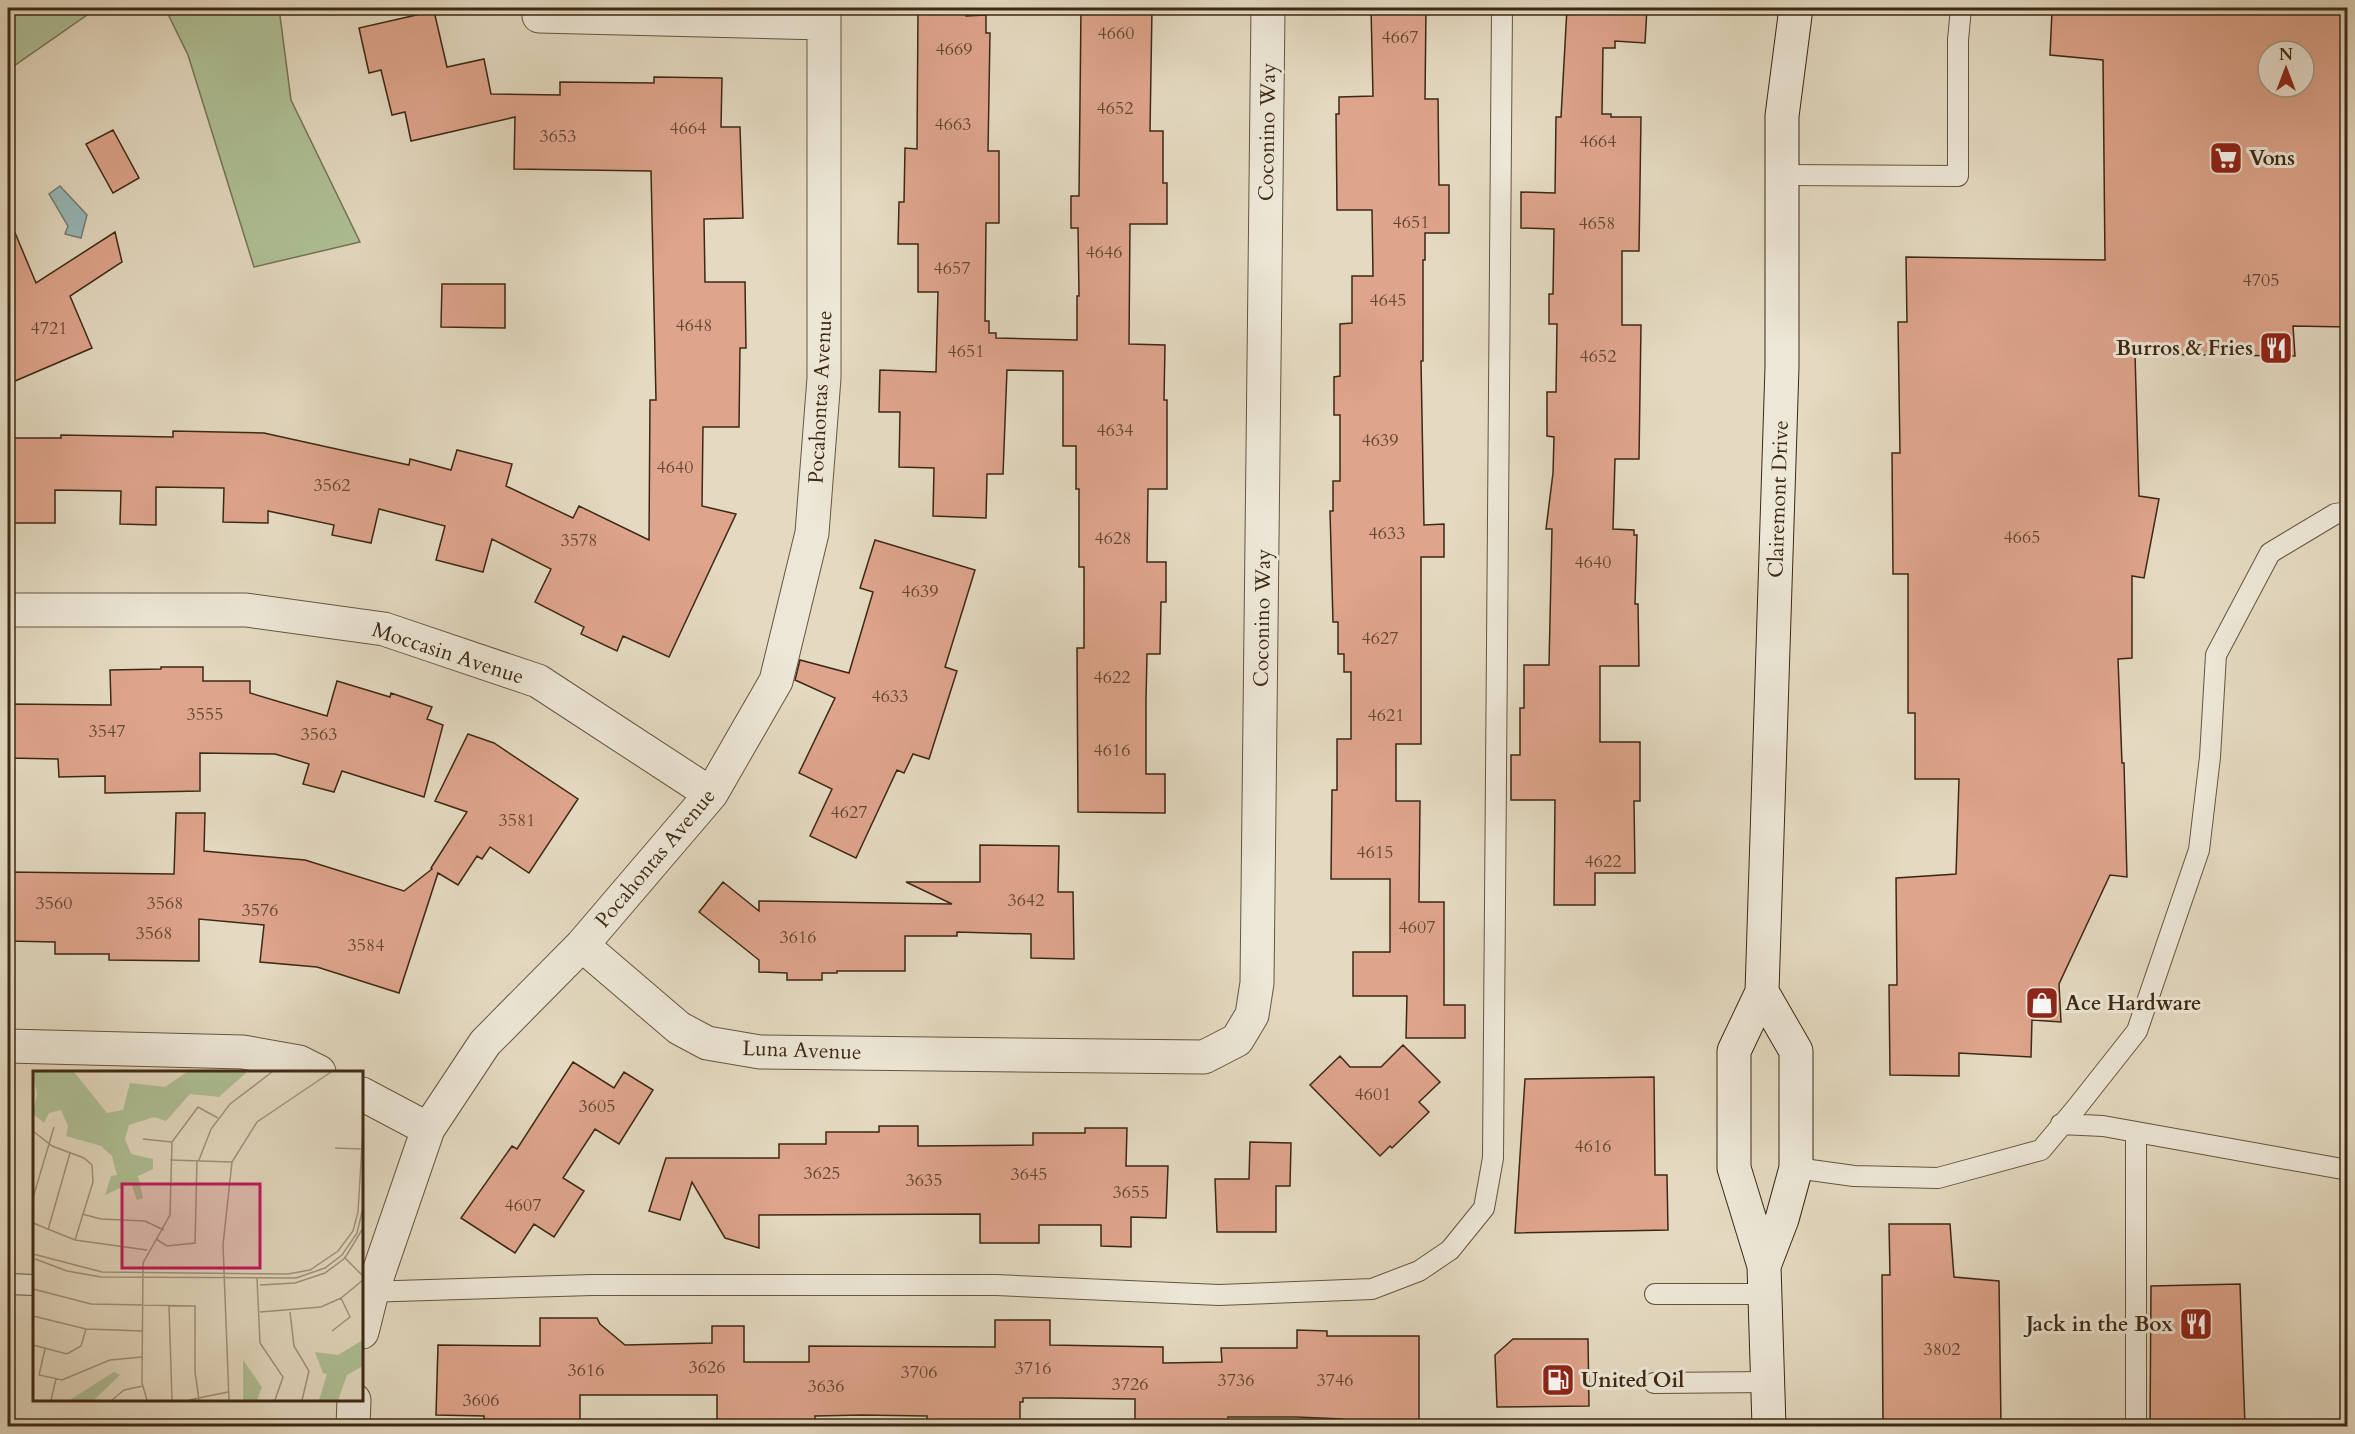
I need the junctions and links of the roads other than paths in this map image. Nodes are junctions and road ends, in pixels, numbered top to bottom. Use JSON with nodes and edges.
{"nodes":[{"id":1,"x":1269,"y":8,"type":"edge"},
{"id":2,"x":1502,"y":8,"type":"edge"},
{"id":3,"x":1796,"y":8,"type":"edge"},
{"id":4,"x":1961,"y":8,"type":"edge"},
{"id":5,"x":824,"y":15,"type":"edge"},
{"id":6,"x":539,"y":16,"type":"dead end"},
{"id":7,"x":1782,"y":175,"type":"junction"},
{"id":8,"x":2348,"y":512,"type":"edge"},
{"id":9,"x":8,"y":610,"type":"edge"},
{"id":10,"x":711,"y":794,"type":"junction"},
{"id":11,"x":582,"y":945,"type":"junction"},
{"id":12,"x":1762,"y":992,"type":"junction"},
{"id":13,"x":8,"y":1046,"type":"edge"},
{"id":14,"x":1058,"y":1055,"type":"joint"},
{"id":15,"x":317,"y":1071,"type":"edge"},
{"id":16,"x":363,"y":1095,"type":"edge"},
{"id":17,"x":2061,"y":1124,"type":"junction"},
{"id":18,"x":428,"y":1129,"type":"junction"},
{"id":19,"x":2136,"y":1132,"type":"junction"},
{"id":20,"x":1796,"y":1168,"type":"junction"},
{"id":21,"x":2348,"y":1170,"type":"edge"},
{"id":22,"x":1765,"y":1280,"type":"junction"},
{"id":23,"x":8,"y":1284,"type":"edge"},
{"id":24,"x":33,"y":1285,"type":"edge"},
{"id":25,"x":367,"y":1292,"type":"edge"},
{"id":26,"x":1655,"y":1294,"type":"dead end"},
{"id":27,"x":363,"y":1324,"type":"edge"},
{"id":28,"x":1769,"y":1382,"type":"junction"},
{"id":29,"x":1654,"y":1383,"type":"dead end"},
{"id":30,"x":354,"y":1401,"type":"edge"},
{"id":31,"x":353,"y":1426,"type":"edge"},
{"id":32,"x":1769,"y":1426,"type":"edge"},
{"id":33,"x":2136,"y":1426,"type":"edge"}],
"edges":[{"from":1,"to":14,"type":"street","name":"Coconino Way"},
{"from":2,"to":25,"type":"lane"},
{"from":3,"to":7,"type":"street","name":"Clairemont Drive"},
{"from":4,"to":7,"type":"lane"},
{"from":5,"to":6,"type":"street"},
{"from":5,"to":10,"type":"street","name":"Pocahontas Avenue"},
{"from":7,"to":12,"type":"street","name":"Clairemont Drive"},
{"from":8,"to":17,"type":"lane"},
{"from":9,"to":10,"type":"street","name":"Moccasin Avenue"},
{"from":10,"to":11,"type":"street","name":"Pocahontas Avenue"},
{"from":11,"to":14,"type":"street","name":"Luna Avenue"},
{"from":11,"to":18,"type":"street","name":"Pocahontas Avenue"},
{"from":12,"to":20,"type":"street","name":"Clairemont Drive"},
{"from":12,"to":22,"type":"street","name":"Clairemont Drive"},
{"from":13,"to":15,"type":"street"},
{"from":16,"to":18,"type":"street"},
{"from":17,"to":19,"type":"lane"},
{"from":17,"to":20,"type":"lane"},
{"from":18,"to":25,"type":"street","name":"Pocahontas Avenue"},
{"from":19,"to":21,"type":"lane"},
{"from":19,"to":33,"type":"lane"},
{"from":20,"to":22,"type":"street","name":"Clairemont Drive"},
{"from":22,"to":26,"type":"lane"},
{"from":22,"to":28,"type":"street","name":"Clairemont Drive"},
{"from":23,"to":24,"type":"lane"},
{"from":25,"to":27,"type":"street","name":"Pocahontas Avenue"},
{"from":28,"to":29,"type":"lane"},
{"from":28,"to":32,"type":"street","name":"Clairemont Drive"},
{"from":30,"to":31,"type":"street"}]}
